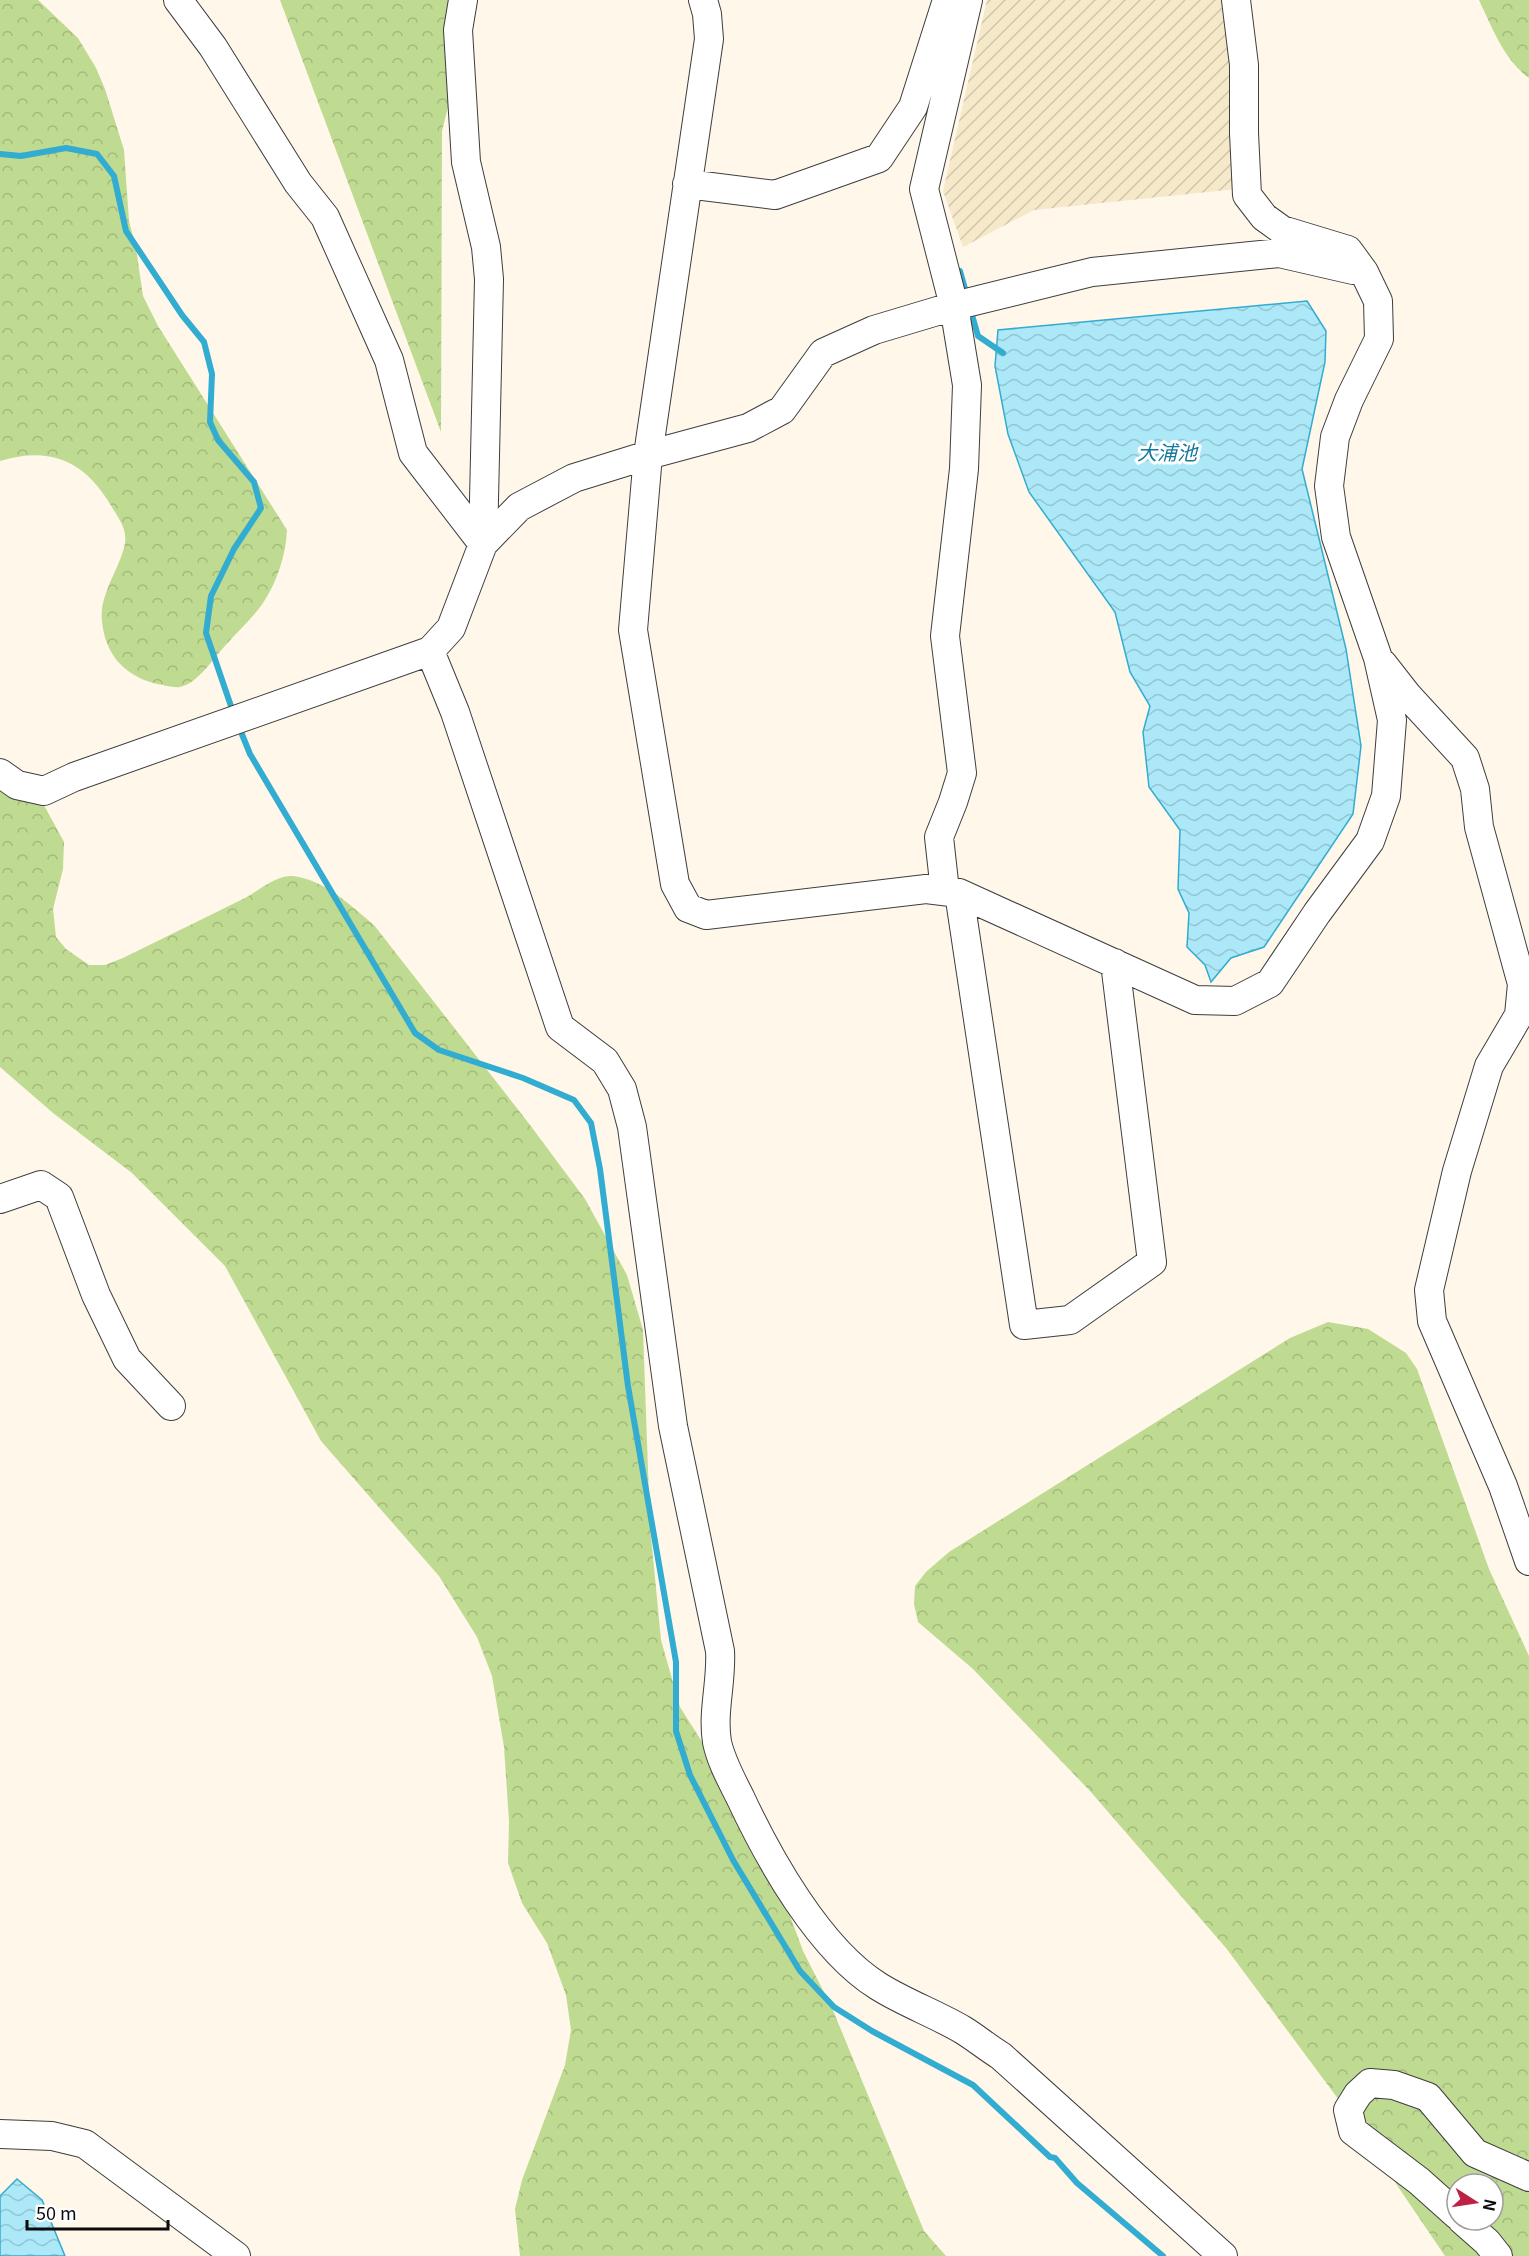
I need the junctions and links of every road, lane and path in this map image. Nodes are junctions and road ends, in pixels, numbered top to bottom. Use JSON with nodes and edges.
{"nodes":[{"id":1,"x":178,"y":0,"type":"edge"},
{"id":2,"x":463,"y":0,"type":"edge"},
{"id":3,"x":703,"y":0,"type":"edge"},
{"id":4,"x":947,"y":0,"type":"edge"},
{"id":5,"x":968,"y":0,"type":"edge"},
{"id":6,"x":1236,"y":0,"type":"edge"},
{"id":7,"x":687,"y":184,"type":"junction"},
{"id":8,"x":1364,"y":272,"type":"junction"},
{"id":9,"x":954,"y":306,"type":"junction"},
{"id":10,"x":648,"y":454,"type":"junction"},
{"id":11,"x":483,"y":544,"type":"junction"},
{"id":12,"x":430,"y":651,"type":"junction"},
{"id":13,"x":1378,"y":658,"type":"junction"},
{"id":14,"x":0,"y":773,"type":"edge"},
{"id":15,"x":952,"y":892,"type":"junction"},
{"id":16,"x":1115,"y":963,"type":"junction"},
{"id":17,"x":0,"y":1199,"type":"edge"},
{"id":18,"x":171,"y":1406,"type":"dead end"},
{"id":19,"x":1529,"y":1561,"type":"edge"},
{"id":20,"x":0,"y":2134,"type":"edge"},
{"id":21,"x":1529,"y":2177,"type":"edge"},
{"id":22,"x":1445,"y":2204,"type":"edge"},
{"id":23,"x":1476,"y":2232,"type":"edge"},
{"id":24,"x":236,"y":2256,"type":"edge"},
{"id":25,"x":1223,"y":2256,"type":"edge"},
{"id":26,"x":1498,"y":2256,"type":"edge"}],
"edges":[{"from":1,"to":11,"type":"street"},
{"from":2,"to":11,"type":"street"},
{"from":3,"to":7,"type":"street"},
{"from":4,"to":7,"type":"street"},
{"from":5,"to":9,"type":"street"},
{"from":6,"to":8,"type":"street"},
{"from":7,"to":10,"type":"street"},
{"from":8,"to":9,"type":"street"},
{"from":8,"to":13,"type":"street"},
{"from":9,"to":10,"type":"street"},
{"from":9,"to":15,"type":"street"},
{"from":10,"to":11,"type":"street"},
{"from":10,"to":15,"type":"street"},
{"from":11,"to":12,"type":"street"},
{"from":12,"to":14,"type":"street"},
{"from":12,"to":25,"type":"street"},
{"from":13,"to":16,"type":"street"},
{"from":13,"to":19,"type":"street"},
{"from":15,"to":16,"type":"street"},
{"from":15,"to":16,"type":"street"},
{"from":17,"to":18,"type":"street"},
{"from":20,"to":24,"type":"street"},
{"from":21,"to":22,"type":"street"},
{"from":23,"to":26,"type":"street"}]}
